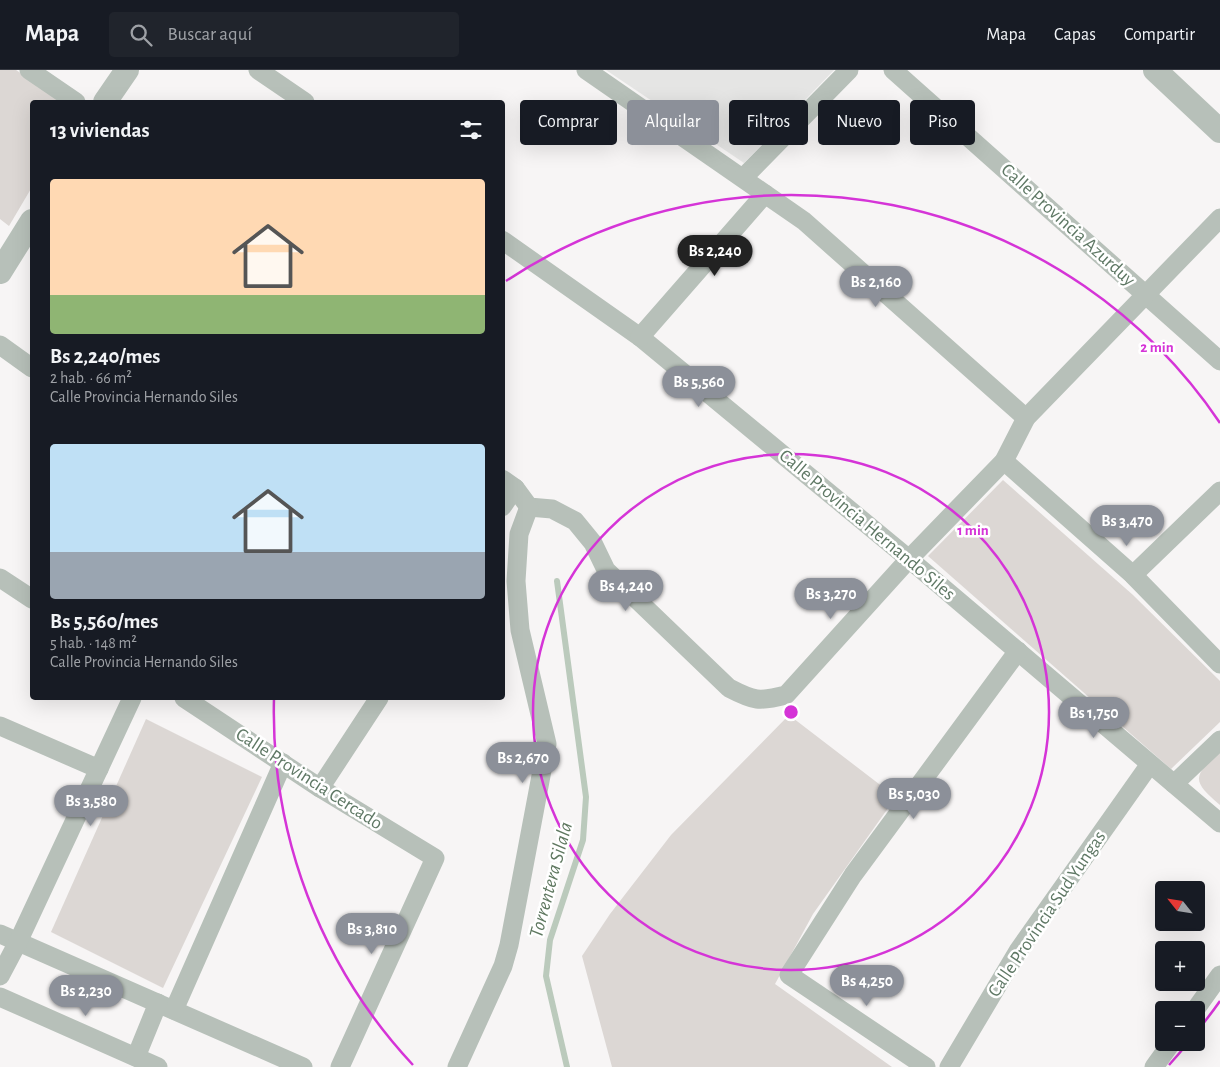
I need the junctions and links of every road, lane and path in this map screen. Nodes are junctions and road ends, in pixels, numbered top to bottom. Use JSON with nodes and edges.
{"nodes":[{"id":1,"x":29,"y":70,"type":"edge"},
{"id":2,"x":126,"y":70,"type":"edge"},
{"id":3,"x":258,"y":70,"type":"edge"},
{"id":4,"x":586,"y":70,"type":"edge"},
{"id":5,"x":848,"y":70,"type":"edge"},
{"id":6,"x":893,"y":70,"type":"edge"},
{"id":7,"x":1156,"y":70,"type":"edge"},
{"id":8,"x":73,"y":100,"type":"edge"},
{"id":9,"x":106,"y":100,"type":"edge"},
{"id":10,"x":302,"y":100,"type":"edge"},
{"id":11,"x":1220,"y":131,"type":"edge"},
{"id":12,"x":743,"y":178,"type":"junction"},
{"id":13,"x":765,"y":194,"type":"junction"},
{"id":14,"x":1220,"y":218,"type":"edge"},
{"id":15,"x":30,"y":224,"type":"edge"},
{"id":16,"x":505,"y":242,"type":"edge"},
{"id":17,"x":0,"y":272,"type":"edge"},
{"id":18,"x":1146,"y":295,"type":"junction"},
{"id":19,"x":640,"y":338,"type":"junction"},
{"id":20,"x":0,"y":345,"type":"edge"},
{"id":21,"x":1220,"y":361,"type":"edge"},
{"id":22,"x":30,"y":367,"type":"edge"},
{"id":23,"x":1026,"y":418,"type":"junction"},
{"id":24,"x":1004,"y":461,"type":"junction"},
{"id":25,"x":509,"y":483,"type":"edge"},
{"id":26,"x":1220,"y":491,"type":"edge"},
{"id":27,"x":505,"y":497,"type":"edge"},
{"id":28,"x":529,"y":507,"type":"junction"},
{"id":29,"x":909,"y":559,"type":"junction"},
{"id":30,"x":1133,"y":575,"type":"junction"},
{"id":31,"x":0,"y":578,"type":"edge"},
{"id":32,"x":30,"y":598,"type":"edge"},
{"id":33,"x":1018,"y":651,"type":"junction"},
{"id":34,"x":1220,"y":664,"type":"edge"},
{"id":35,"x":131,"y":700,"type":"edge"},
{"id":36,"x":187,"y":700,"type":"edge"},
{"id":37,"x":378,"y":700,"type":"edge"},
{"id":38,"x":0,"y":726,"type":"edge"},
{"id":39,"x":1220,"y":740,"type":"edge"},
{"id":40,"x":282,"y":763,"type":"junction"},
{"id":41,"x":1150,"y":764,"type":"junction"},
{"id":42,"x":99,"y":770,"type":"junction"},
{"id":43,"x":1174,"y":784,"type":"junction"},
{"id":44,"x":320,"y":788,"type":"junction"},
{"id":45,"x":1220,"y":824,"type":"edge"},
{"id":46,"x":0,"y":934,"type":"edge"},
{"id":47,"x":18,"y":942,"type":"junction"},
{"id":48,"x":1220,"y":975,"type":"edge"},
{"id":49,"x":0,"y":976,"type":"edge"},
{"id":50,"x":0,"y":997,"type":"edge"},
{"id":51,"x":1201,"y":1001,"type":"edge"},
{"id":52,"x":166,"y":1007,"type":"junction"},
{"id":53,"x":264,"y":1051,"type":"junction"},
{"id":54,"x":1166,"y":1051,"type":"edge"},
{"id":55,"x":136,"y":1057,"type":"junction"},
{"id":56,"x":158,"y":1067,"type":"edge"},
{"id":57,"x":280,"y":1067,"type":"edge"},
{"id":58,"x":303,"y":1067,"type":"edge"},
{"id":59,"x":340,"y":1067,"type":"edge"},
{"id":60,"x":457,"y":1067,"type":"edge"},
{"id":61,"x":926,"y":1067,"type":"edge"},
{"id":62,"x":949,"y":1067,"type":"edge"},
{"id":63,"x":1154,"y":1067,"type":"edge"}],
"edges":[{"from":1,"to":8,"type":"street"},
{"from":2,"to":9,"type":"street"},
{"from":3,"to":10,"type":"street"},
{"from":4,"to":12,"type":"street"},
{"from":5,"to":12,"type":"street"},
{"from":6,"to":18,"type":"street","name":"Calle Provincia Azurduy"},
{"from":7,"to":11,"type":"street"},
{"from":12,"to":13,"type":"street"},
{"from":13,"to":19,"type":"street"},
{"from":13,"to":23,"type":"street"},
{"from":14,"to":18,"type":"street"},
{"from":15,"to":17,"type":"street"},
{"from":16,"to":19,"type":"street","name":"Calle Provincia Hernando Siles"},
{"from":18,"to":21,"type":"street","name":"Calle Provincia Azurduy"},
{"from":18,"to":23,"type":"street"},
{"from":19,"to":29,"type":"street","name":"Calle Provincia Hernando Siles"},
{"from":20,"to":22,"type":"street"},
{"from":23,"to":24,"type":"street"},
{"from":24,"to":29,"type":"street"},
{"from":24,"to":30,"type":"street"},
{"from":25,"to":27,"type":"street"},
{"from":25,"to":28,"type":"street"},
{"from":26,"to":30,"type":"street"},
{"from":28,"to":29,"type":"street"},
{"from":28,"to":60,"type":"street"},
{"from":29,"to":33,"type":"street","name":"Calle Provincia Hernando Siles"},
{"from":30,"to":34,"type":"street"},
{"from":31,"to":32,"type":"street"},
{"from":33,"to":41,"type":"street","name":"Calle Provincia Hernando Siles"},
{"from":33,"to":61,"type":"street"},
{"from":35,"to":42,"type":"street"},
{"from":36,"to":40,"type":"street","name":"Calle Provincia Cercado"},
{"from":37,"to":44,"type":"street"},
{"from":38,"to":42,"type":"street"},
{"from":39,"to":43,"type":"street"},
{"from":40,"to":44,"type":"street","name":"Calle Provincia Cercado"},
{"from":40,"to":52,"type":"street"},
{"from":41,"to":43,"type":"street","name":"Calle Provincia Hernando Siles"},
{"from":41,"to":62,"type":"street","name":"Calle Provincia Sud Yungas"},
{"from":42,"to":47,"type":"street"},
{"from":43,"to":45,"type":"street","name":"Calle Provincia Hernando Siles"},
{"from":44,"to":59,"type":"street","name":"Calle Provincia Cercado"},
{"from":46,"to":47,"type":"street"},
{"from":47,"to":49,"type":"street"},
{"from":47,"to":52,"type":"street"},
{"from":48,"to":51,"type":"street"},
{"from":50,"to":55,"type":"street"},
{"from":52,"to":53,"type":"street"},
{"from":52,"to":55,"type":"street"},
{"from":53,"to":57,"type":"street"},
{"from":53,"to":58,"type":"street"},
{"from":54,"to":63,"type":"street"},
{"from":55,"to":56,"type":"street"}]}
